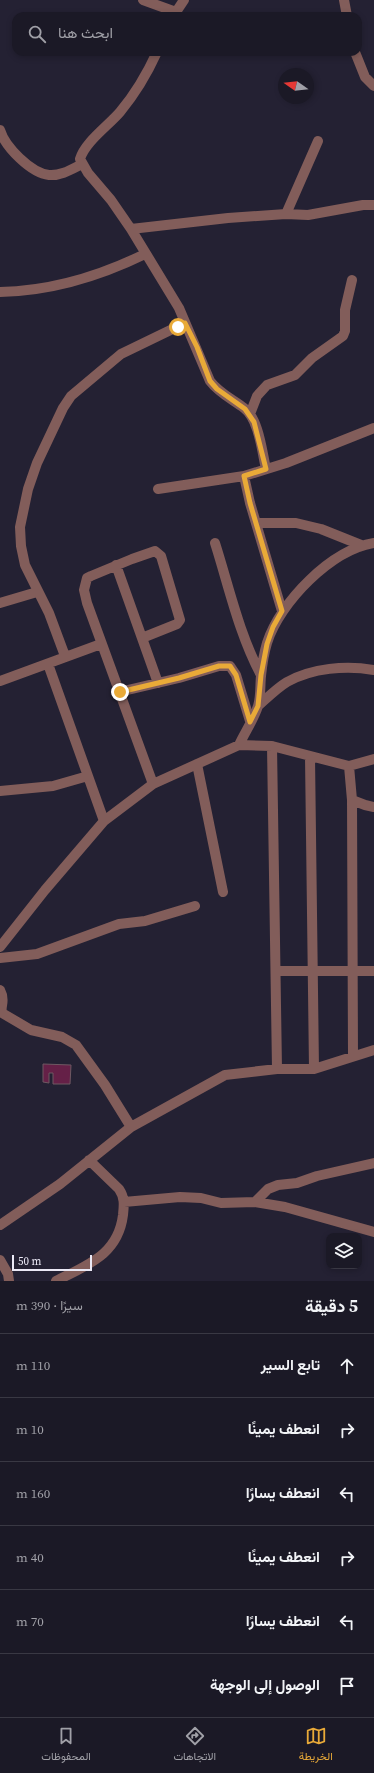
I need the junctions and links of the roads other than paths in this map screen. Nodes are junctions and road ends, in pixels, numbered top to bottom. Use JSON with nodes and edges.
{"nodes":[{"id":1,"x":143,"y":0,"type":"edge"},
{"id":2,"x":184,"y":0,"type":"edge"},
{"id":3,"x":344,"y":0,"type":"edge"},
{"id":4,"x":170,"y":12,"type":"edge"},
{"id":5,"x":176,"y":12,"type":"edge"},
{"id":6,"x":346,"y":12,"type":"edge"},
{"id":7,"x":156,"y":56,"type":"edge"},
{"id":8,"x":357,"y":56,"type":"edge"},
{"id":9,"x":374,"y":86,"type":"edge"},
{"id":10,"x":0,"y":130,"type":"edge"},
{"id":11,"x":318,"y":141,"type":"dead end"},
{"id":12,"x":82,"y":164,"type":"junction"},
{"id":13,"x":374,"y":205,"type":"edge"},
{"id":14,"x":286,"y":214,"type":"junction"},
{"id":15,"x":131,"y":229,"type":"junction"},
{"id":16,"x":145,"y":254,"type":"junction"},
{"id":17,"x":352,"y":280,"type":"dead end"},
{"id":18,"x":0,"y":292,"type":"edge"},
{"id":19,"x":185,"y":323,"type":"junction"},
{"id":20,"x":250,"y":414,"type":"junction"},
{"id":21,"x":374,"y":428,"type":"edge"},
{"id":22,"x":266,"y":469,"type":"junction"},
{"id":23,"x":244,"y":476,"type":"junction"},
{"id":24,"x":158,"y":489,"type":"dead end"},
{"id":25,"x":256,"y":523,"type":"junction"},
{"id":26,"x":215,"y":543,"type":"dead end"},
{"id":27,"x":374,"y":543,"type":"edge"},
{"id":28,"x":361,"y":545,"type":"junction"},
{"id":29,"x":116,"y":565,"type":"junction"},
{"id":30,"x":38,"y":592,"type":"junction"},
{"id":31,"x":0,"y":603,"type":"edge"},
{"id":32,"x":282,"y":611,"type":"junction"},
{"id":33,"x":142,"y":638,"type":"junction"},
{"id":34,"x":101,"y":644,"type":"junction"},
{"id":35,"x":64,"y":656,"type":"junction"},
{"id":36,"x":48,"y":664,"type":"junction"},
{"id":37,"x":374,"y":670,"type":"edge"},
{"id":38,"x":261,"y":675,"type":"junction"},
{"id":39,"x":1,"y":679,"type":"edge"},
{"id":40,"x":158,"y":683,"type":"junction"},
{"id":41,"x":120,"y":692,"type":"junction"},
{"id":42,"x":258,"y":706,"type":"junction"},
{"id":43,"x":250,"y":722,"type":"junction"},
{"id":44,"x":240,"y":744,"type":"junction"},
{"id":45,"x":272,"y":746,"type":"junction"},
{"id":46,"x":310,"y":757,"type":"junction"},
{"id":47,"x":374,"y":758,"type":"edge"},
{"id":48,"x":197,"y":764,"type":"junction"},
{"id":49,"x":349,"y":766,"type":"junction"},
{"id":50,"x":88,"y":776,"type":"junction"},
{"id":51,"x":153,"y":784,"type":"junction"},
{"id":52,"x":0,"y":791,"type":"edge"},
{"id":53,"x":352,"y":800,"type":"junction"},
{"id":54,"x":374,"y":807,"type":"edge"},
{"id":55,"x":104,"y":821,"type":"junction"},
{"id":56,"x":223,"y":892,"type":"dead end"},
{"id":57,"x":195,"y":906,"type":"dead end"},
{"id":58,"x":0,"y":947,"type":"edge"},
{"id":59,"x":0,"y":958,"type":"edge"},
{"id":60,"x":313,"y":970,"type":"junction"},
{"id":61,"x":276,"y":971,"type":"junction"},
{"id":62,"x":352,"y":971,"type":"junction"},
{"id":63,"x":374,"y":971,"type":"edge"},
{"id":64,"x":0,"y":990,"type":"edge"},
{"id":65,"x":374,"y":1050,"type":"edge"},
{"id":66,"x":353,"y":1056,"type":"junction"},
{"id":67,"x":314,"y":1069,"type":"junction"},
{"id":68,"x":277,"y":1070,"type":"junction"},
{"id":69,"x":131,"y":1127,"type":"junction"},
{"id":70,"x":89,"y":1160,"type":"junction"},
{"id":71,"x":374,"y":1163,"type":"edge"},
{"id":72,"x":124,"y":1202,"type":"junction"},
{"id":73,"x":255,"y":1202,"type":"junction"},
{"id":74,"x":0,"y":1225,"type":"edge"},
{"id":75,"x":374,"y":1232,"type":"edge"},
{"id":76,"x":0,"y":1260,"type":"edge"},
{"id":77,"x":10,"y":1281,"type":"edge"},
{"id":78,"x":56,"y":1281,"type":"edge"}],
"edges":[{"from":1,"to":4,"type":"street"},
{"from":2,"to":5,"type":"street"},
{"from":3,"to":6,"type":"street"},
{"from":7,"to":12,"type":"street"},
{"from":8,"to":9,"type":"street"},
{"from":10,"to":12,"type":"street"},
{"from":11,"to":14,"type":"street"},
{"from":12,"to":15,"type":"street"},
{"from":13,"to":14,"type":"street"},
{"from":14,"to":15,"type":"street"},
{"from":15,"to":16,"type":"street"},
{"from":16,"to":18,"type":"street"},
{"from":16,"to":19,"type":"street"},
{"from":17,"to":20,"type":"street"},
{"from":19,"to":20,"type":"street"},
{"from":19,"to":30,"type":"street"},
{"from":20,"to":22,"type":"street"},
{"from":21,"to":22,"type":"street"},
{"from":22,"to":23,"type":"street"},
{"from":23,"to":24,"type":"street"},
{"from":23,"to":25,"type":"street"},
{"from":25,"to":28,"type":"street"},
{"from":25,"to":32,"type":"street"},
{"from":26,"to":38,"type":"street"},
{"from":27,"to":28,"type":"street"},
{"from":28,"to":32,"type":"street"},
{"from":29,"to":33,"type":"street"},
{"from":29,"to":33,"type":"street"},
{"from":29,"to":34,"type":"street"},
{"from":30,"to":31,"type":"street"},
{"from":30,"to":35,"type":"street"},
{"from":32,"to":38,"type":"street"},
{"from":33,"to":40,"type":"street"},
{"from":34,"to":35,"type":"street"},
{"from":34,"to":41,"type":"street"},
{"from":35,"to":36,"type":"street"},
{"from":36,"to":39,"type":"street"},
{"from":36,"to":50,"type":"street"},
{"from":37,"to":42,"type":"street"},
{"from":38,"to":42,"type":"street"},
{"from":40,"to":41,"type":"street"},
{"from":40,"to":43,"type":"street"},
{"from":41,"to":51,"type":"street"},
{"from":42,"to":43,"type":"street"},
{"from":43,"to":44,"type":"street"},
{"from":44,"to":45,"type":"street"},
{"from":44,"to":48,"type":"street"},
{"from":45,"to":46,"type":"street"},
{"from":45,"to":61,"type":"street"},
{"from":46,"to":49,"type":"street"},
{"from":46,"to":60,"type":"street"},
{"from":47,"to":49,"type":"street"},
{"from":48,"to":51,"type":"street"},
{"from":48,"to":56,"type":"street"},
{"from":49,"to":53,"type":"street"},
{"from":50,"to":52,"type":"street"},
{"from":50,"to":55,"type":"street"},
{"from":51,"to":55,"type":"street"},
{"from":53,"to":54,"type":"street"},
{"from":53,"to":62,"type":"street"},
{"from":55,"to":58,"type":"street"},
{"from":57,"to":59,"type":"street"},
{"from":60,"to":61,"type":"street"},
{"from":60,"to":62,"type":"street"},
{"from":60,"to":67,"type":"street"},
{"from":61,"to":68,"type":"street"},
{"from":62,"to":63,"type":"street"},
{"from":62,"to":66,"type":"street"},
{"from":64,"to":69,"type":"street"},
{"from":65,"to":66,"type":"street"},
{"from":66,"to":67,"type":"street"},
{"from":67,"to":68,"type":"street"},
{"from":68,"to":69,"type":"street"},
{"from":69,"to":70,"type":"street"},
{"from":70,"to":72,"type":"street"},
{"from":70,"to":74,"type":"street"},
{"from":71,"to":73,"type":"street"},
{"from":72,"to":73,"type":"street"},
{"from":72,"to":78,"type":"street"},
{"from":73,"to":75,"type":"street"},
{"from":76,"to":77,"type":"street"}]}
